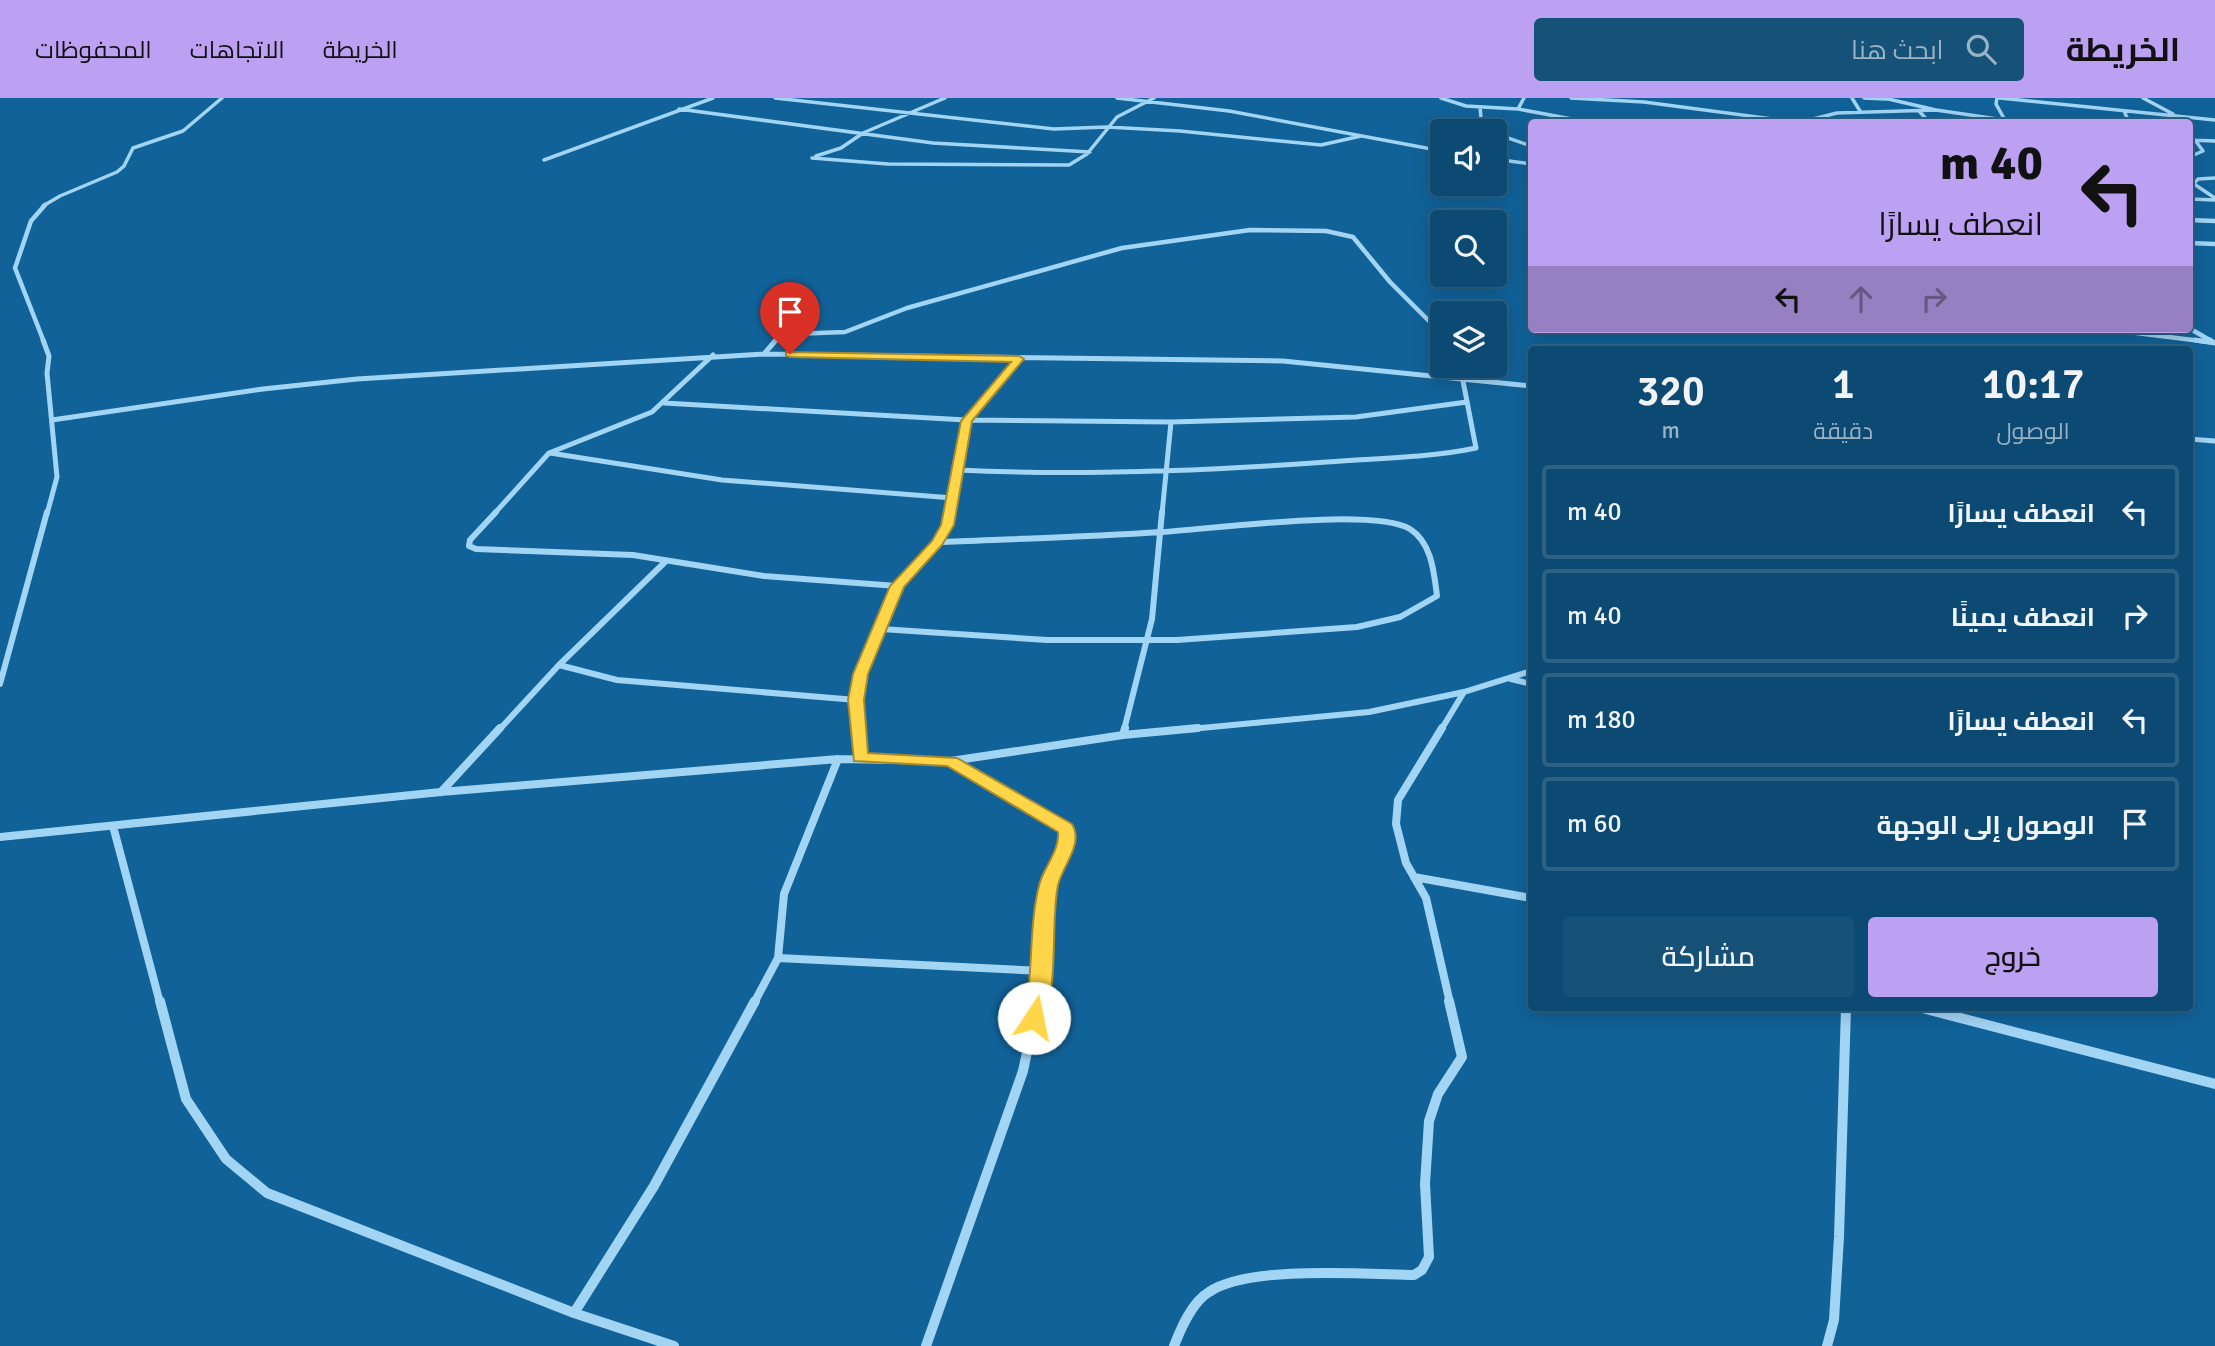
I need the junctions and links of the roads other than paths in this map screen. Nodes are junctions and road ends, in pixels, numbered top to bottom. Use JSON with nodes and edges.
{"nodes":[{"id":1,"x":222,"y":98,"type":"edge"},
{"id":2,"x":713,"y":98,"type":"edge"},
{"id":3,"x":775,"y":98,"type":"edge"},
{"id":4,"x":943,"y":98,"type":"edge"},
{"id":5,"x":1117,"y":98,"type":"edge"},
{"id":6,"x":1154,"y":98,"type":"edge"},
{"id":7,"x":1441,"y":98,"type":"edge"},
{"id":8,"x":1524,"y":98,"type":"edge"},
{"id":9,"x":1571,"y":98,"type":"edge"},
{"id":10,"x":1681,"y":98,"type":"edge"},
{"id":11,"x":1852,"y":98,"type":"edge"},
{"id":12,"x":1864,"y":98,"type":"edge"},
{"id":13,"x":1884,"y":98,"type":"edge"},
{"id":14,"x":1998,"y":98,"type":"edge"},
{"id":15,"x":2143,"y":98,"type":"edge"},
{"id":16,"x":1135,"y":99,"type":"edge"},
{"id":17,"x":1617,"y":99,"type":"edge"},
{"id":18,"x":1891,"y":100,"type":"junction"},
{"id":19,"x":1143,"y":101,"type":"junction"},
{"id":20,"x":1679,"y":106,"type":"junction"},
{"id":21,"x":1480,"y":107,"type":"junction"},
{"id":22,"x":1518,"y":108,"type":"junction"},
{"id":23,"x":679,"y":109,"type":"junction"},
{"id":24,"x":1936,"y":110,"type":"junction"},
{"id":25,"x":1860,"y":111,"type":"junction"},
{"id":26,"x":1919,"y":111,"type":"junction"},
{"id":27,"x":2124,"y":111,"type":"junction"},
{"id":28,"x":910,"y":114,"type":"junction"},
{"id":29,"x":2177,"y":116,"type":"junction"},
{"id":30,"x":1481,"y":119,"type":"edge"},
{"id":31,"x":1568,"y":119,"type":"edge"},
{"id":32,"x":1776,"y":119,"type":"edge"},
{"id":33,"x":1812,"y":119,"type":"edge"},
{"id":34,"x":1926,"y":119,"type":"edge"},
{"id":35,"x":1988,"y":119,"type":"edge"},
{"id":36,"x":2004,"y":119,"type":"edge"},
{"id":37,"x":2128,"y":119,"type":"edge"},
{"id":38,"x":2215,"y":122,"type":"edge"},
{"id":39,"x":1107,"y":127,"type":"junction"},
{"id":40,"x":863,"y":132,"type":"junction"},
{"id":41,"x":1361,"y":136,"type":"junction"},
{"id":42,"x":1507,"y":138,"type":"edge"},
{"id":43,"x":2195,"y":140,"type":"joint"},
{"id":44,"x":2215,"y":141,"type":"edge"},
{"id":45,"x":1528,"y":145,"type":"edge"},
{"id":46,"x":1430,"y":149,"type":"edge"},
{"id":47,"x":1090,"y":152,"type":"junction"},
{"id":48,"x":2193,"y":155,"type":"edge"},
{"id":49,"x":544,"y":160,"type":"dead end"},
{"id":50,"x":1507,"y":161,"type":"edge"},
{"id":51,"x":1528,"y":164,"type":"edge"},
{"id":52,"x":2193,"y":176,"type":"edge"},
{"id":53,"x":2215,"y":178,"type":"edge"},
{"id":54,"x":2198,"y":179,"type":"junction"},
{"id":55,"x":2196,"y":186,"type":"joint"},
{"id":56,"x":2193,"y":199,"type":"edge"},
{"id":57,"x":2215,"y":200,"type":"edge"},
{"id":58,"x":2193,"y":220,"type":"edge"},
{"id":59,"x":2215,"y":221,"type":"edge"},
{"id":60,"x":2193,"y":243,"type":"edge"},
{"id":61,"x":2215,"y":244,"type":"edge"},
{"id":62,"x":1430,"y":322,"type":"edge"},
{"id":63,"x":2193,"y":330,"type":"edge"},
{"id":64,"x":2136,"y":333,"type":"edge"},
{"id":65,"x":764,"y":354,"type":"junction"},
{"id":66,"x":713,"y":355,"type":"junction"},
{"id":67,"x":1019,"y":359,"type":"junction"},
{"id":68,"x":1464,"y":381,"type":"junction"},
{"id":69,"x":1528,"y":386,"type":"edge"},
{"id":70,"x":1467,"y":402,"type":"junction"},
{"id":71,"x":664,"y":403,"type":"junction"},
{"id":72,"x":52,"y":420,"type":"junction"},
{"id":73,"x":966,"y":421,"type":"junction"},
{"id":74,"x":1171,"y":422,"type":"junction"},
{"id":75,"x":2193,"y":439,"type":"edge"},
{"id":76,"x":2215,"y":441,"type":"edge"},
{"id":77,"x":549,"y":453,"type":"junction"},
{"id":78,"x":958,"y":470,"type":"junction"},
{"id":79,"x":1166,"y":471,"type":"junction"},
{"id":80,"x":953,"y":498,"type":"junction"},
{"id":81,"x":1159,"y":532,"type":"junction"},
{"id":82,"x":938,"y":542,"type":"junction"},
{"id":83,"x":665,"y":562,"type":"junction"},
{"id":84,"x":897,"y":586,"type":"junction"},
{"id":85,"x":881,"y":629,"type":"junction"},
{"id":86,"x":1148,"y":641,"type":"junction"},
{"id":87,"x":559,"y":665,"type":"junction"},
{"id":88,"x":1528,"y":672,"type":"edge"},
{"id":89,"x":1509,"y":679,"type":"junction"},
{"id":90,"x":1528,"y":683,"type":"edge"},
{"id":91,"x":0,"y":684,"type":"edge"},
{"id":92,"x":1464,"y":692,"type":"junction"},
{"id":93,"x":856,"y":700,"type":"junction"},
{"id":94,"x":1123,"y":735,"type":"junction"},
{"id":95,"x":860,"y":758,"type":"junction"},
{"id":96,"x":838,"y":759,"type":"junction"},
{"id":97,"x":951,"y":761,"type":"junction"},
{"id":98,"x":441,"y":792,"type":"junction"},
{"id":99,"x":113,"y":826,"type":"junction"},
{"id":100,"x":0,"y":837,"type":"edge"},
{"id":101,"x":1414,"y":877,"type":"junction"},
{"id":102,"x":1528,"y":897,"type":"edge"},
{"id":103,"x":778,"y":958,"type":"junction"},
{"id":104,"x":1042,"y":971,"type":"junction"},
{"id":105,"x":1846,"y":1011,"type":"edge"},
{"id":106,"x":1934,"y":1011,"type":"edge"},
{"id":107,"x":2215,"y":1084,"type":"edge"},
{"id":108,"x":574,"y":1313,"type":"junction"},
{"id":109,"x":674,"y":1346,"type":"edge"},
{"id":110,"x":926,"y":1346,"type":"edge"},
{"id":111,"x":1174,"y":1346,"type":"edge"},
{"id":112,"x":1827,"y":1346,"type":"edge"}],
"edges":[{"from":1,"to":72,"type":"street"},
{"from":2,"to":23,"type":"street"},
{"from":3,"to":28,"type":"street"},
{"from":4,"to":28,"type":"street"},
{"from":5,"to":16,"type":"street"},
{"from":6,"to":19,"type":"street"},
{"from":7,"to":21,"type":"street"},
{"from":8,"to":22,"type":"street"},
{"from":9,"to":17,"type":"street"},
{"from":10,"to":20,"type":"street"},
{"from":11,"to":25,"type":"street"},
{"from":12,"to":18,"type":"street"},
{"from":13,"to":18,"type":"street"},
{"from":14,"to":27,"type":"street"},
{"from":14,"to":36,"type":"street"},
{"from":15,"to":29,"type":"street"},
{"from":16,"to":19,"type":"street"},
{"from":17,"to":20,"type":"street"},
{"from":18,"to":24,"type":"street"},
{"from":19,"to":39,"type":"street"},
{"from":19,"to":41,"type":"street"},
{"from":20,"to":32,"type":"street"},
{"from":21,"to":22,"type":"street"},
{"from":21,"to":30,"type":"street"},
{"from":22,"to":31,"type":"street"},
{"from":23,"to":40,"type":"street"},
{"from":23,"to":49,"type":"street"},
{"from":24,"to":26,"type":"street"},
{"from":24,"to":35,"type":"street"},
{"from":25,"to":26,"type":"street"},
{"from":25,"to":33,"type":"street"},
{"from":26,"to":34,"type":"street"},
{"from":27,"to":29,"type":"street"},
{"from":27,"to":37,"type":"street"},
{"from":28,"to":39,"type":"street"},
{"from":28,"to":40,"type":"street"},
{"from":29,"to":38,"type":"street"},
{"from":39,"to":41,"type":"street"},
{"from":39,"to":47,"type":"street"},
{"from":40,"to":47,"type":"street"},
{"from":40,"to":47,"type":"street"},
{"from":41,"to":46,"type":"street"},
{"from":42,"to":45,"type":"street"},
{"from":43,"to":44,"type":"street"},
{"from":43,"to":48,"type":"street"},
{"from":50,"to":51,"type":"street"},
{"from":52,"to":54,"type":"street"},
{"from":53,"to":54,"type":"street"},
{"from":54,"to":55,"type":"street"},
{"from":55,"to":57,"type":"street"},
{"from":56,"to":57,"type":"street"},
{"from":58,"to":59,"type":"street"},
{"from":60,"to":61,"type":"street"},
{"from":62,"to":65,"type":"street"},
{"from":63,"to":64,"type":"street"},
{"from":65,"to":66,"type":"street"},
{"from":65,"to":67,"type":"street"},
{"from":66,"to":71,"type":"street"},
{"from":66,"to":72,"type":"street"},
{"from":67,"to":68,"type":"street"},
{"from":67,"to":73,"type":"street"},
{"from":68,"to":69,"type":"street"},
{"from":68,"to":70,"type":"street"},
{"from":70,"to":74,"type":"street"},
{"from":70,"to":79,"type":"street"},
{"from":71,"to":73,"type":"street"},
{"from":71,"to":77,"type":"street"},
{"from":72,"to":91,"type":"street"},
{"from":73,"to":74,"type":"street"},
{"from":73,"to":78,"type":"street"},
{"from":74,"to":79,"type":"street"},
{"from":75,"to":76,"type":"street"},
{"from":77,"to":80,"type":"street"},
{"from":77,"to":83,"type":"street"},
{"from":78,"to":79,"type":"street"},
{"from":78,"to":80,"type":"street"},
{"from":79,"to":81,"type":"street"},
{"from":80,"to":82,"type":"street"},
{"from":81,"to":82,"type":"street"},
{"from":81,"to":86,"type":"street"},
{"from":81,"to":86,"type":"street"},
{"from":82,"to":84,"type":"street"},
{"from":83,"to":84,"type":"street"},
{"from":83,"to":87,"type":"street"},
{"from":84,"to":85,"type":"street"},
{"from":85,"to":86,"type":"street"},
{"from":85,"to":93,"type":"street"},
{"from":86,"to":94,"type":"street"},
{"from":87,"to":93,"type":"street"},
{"from":87,"to":98,"type":"street"},
{"from":88,"to":89,"type":"street"},
{"from":89,"to":90,"type":"street"},
{"from":89,"to":92,"type":"street"},
{"from":92,"to":94,"type":"street"},
{"from":92,"to":101,"type":"street"},
{"from":93,"to":95,"type":"street"},
{"from":94,"to":97,"type":"street"},
{"from":95,"to":96,"type":"street"},
{"from":95,"to":97,"type":"street"},
{"from":96,"to":98,"type":"street"},
{"from":96,"to":103,"type":"street"},
{"from":97,"to":104,"type":"street"},
{"from":98,"to":99,"type":"street"},
{"from":99,"to":100,"type":"street"},
{"from":99,"to":108,"type":"street"},
{"from":101,"to":102,"type":"street"},
{"from":101,"to":111,"type":"street"},
{"from":103,"to":104,"type":"street"},
{"from":103,"to":108,"type":"street"},
{"from":104,"to":110,"type":"street"},
{"from":105,"to":112,"type":"street"},
{"from":106,"to":107,"type":"street"},
{"from":108,"to":109,"type":"street"}]}
